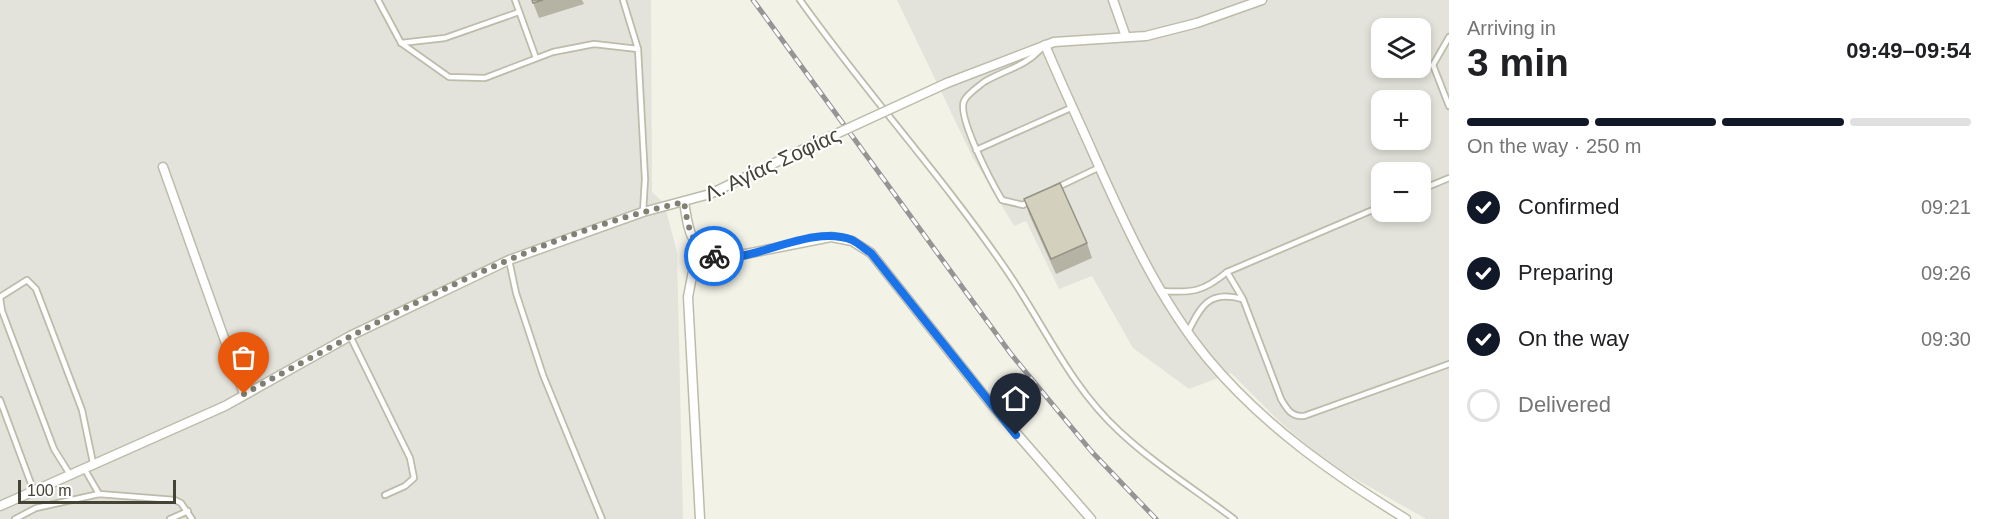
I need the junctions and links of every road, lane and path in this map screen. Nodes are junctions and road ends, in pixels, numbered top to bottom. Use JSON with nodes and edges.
{"nodes":[{"id":1,"x":378,"y":0,"type":"edge"},
{"id":2,"x":515,"y":0,"type":"edge"},
{"id":3,"x":623,"y":0,"type":"edge"},
{"id":4,"x":800,"y":0,"type":"edge"},
{"id":5,"x":1113,"y":0,"type":"edge"},
{"id":6,"x":1262,"y":0,"type":"edge"},
{"id":7,"x":519,"y":12,"type":"junction"},
{"id":8,"x":1126,"y":37,"type":"junction"},
{"id":9,"x":1449,"y":37,"type":"edge"},
{"id":10,"x":401,"y":44,"type":"junction"},
{"id":11,"x":1045,"y":45,"type":"junction"},
{"id":12,"x":638,"y":50,"type":"junction"},
{"id":13,"x":536,"y":58,"type":"junction"},
{"id":14,"x":1449,"y":106,"type":"edge"},
{"id":15,"x":1073,"y":107,"type":"junction"},
{"id":16,"x":976,"y":150,"type":"junction"},
{"id":17,"x":163,"y":167,"type":"dead end"},
{"id":18,"x":1100,"y":167,"type":"junction"},
{"id":19,"x":1449,"y":178,"type":"edge"},
{"id":20,"x":1431,"y":185,"type":"edge"},
{"id":21,"x":1052,"y":191,"type":"edge"},
{"id":22,"x":1032,"y":200,"type":"edge"},
{"id":23,"x":684,"y":202,"type":"junction"},
{"id":24,"x":1371,"y":211,"type":"edge"},
{"id":25,"x":643,"y":212,"type":"junction"},
{"id":26,"x":703,"y":252,"type":"junction"},
{"id":27,"x":509,"y":260,"type":"junction"},
{"id":28,"x":1227,"y":272,"type":"junction"},
{"id":29,"x":1162,"y":291,"type":"junction"},
{"id":30,"x":0,"y":298,"type":"edge"},
{"id":31,"x":1243,"y":299,"type":"junction"},
{"id":32,"x":1188,"y":332,"type":"junction"},
{"id":33,"x":350,"y":336,"type":"junction"},
{"id":34,"x":1449,"y":364,"type":"edge"},
{"id":35,"x":244,"y":394,"type":"junction"},
{"id":36,"x":0,"y":400,"type":"edge"},
{"id":37,"x":93,"y":463,"type":"junction"},
{"id":38,"x":84,"y":468,"type":"junction"},
{"id":39,"x":69,"y":473,"type":"junction"},
{"id":40,"x":33,"y":489,"type":"junction"},
{"id":41,"x":99,"y":494,"type":"junction"},
{"id":42,"x":385,"y":495,"type":"dead end"},
{"id":43,"x":0,"y":506,"type":"edge"},
{"id":44,"x":188,"y":511,"type":"junction"},
{"id":45,"x":15,"y":519,"type":"edge"},
{"id":46,"x":170,"y":519,"type":"edge"},
{"id":47,"x":192,"y":519,"type":"edge"},
{"id":48,"x":602,"y":519,"type":"edge"},
{"id":49,"x":700,"y":519,"type":"edge"},
{"id":50,"x":1090,"y":519,"type":"edge"},
{"id":51,"x":1234,"y":519,"type":"edge"},
{"id":52,"x":1406,"y":519,"type":"edge"}],
"edges":[{"from":1,"to":10,"type":"lane"},
{"from":2,"to":7,"type":"lane"},
{"from":3,"to":12,"type":"lane"},
{"from":4,"to":51,"type":"lane"},
{"from":5,"to":8,"type":"street"},
{"from":6,"to":8,"type":"street","name":"Λ. Αγίας Σοφίας"},
{"from":7,"to":10,"type":"lane"},
{"from":7,"to":13,"type":"lane"},
{"from":8,"to":11,"type":"street","name":"Λ. Αγίας Σοφίας"},
{"from":9,"to":14,"type":"lane"},
{"from":10,"to":13,"type":"lane"},
{"from":11,"to":15,"type":"street"},
{"from":11,"to":16,"type":"lane"},
{"from":11,"to":23,"type":"street","name":"Λ. Αγίας Σοφίας","bridge":true},
{"from":12,"to":13,"type":"lane"},
{"from":12,"to":25,"type":"lane"},
{"from":15,"to":16,"type":"lane"},
{"from":15,"to":18,"type":"street"},
{"from":16,"to":22,"type":"lane"},
{"from":17,"to":35,"type":"street"},
{"from":18,"to":21,"type":"lane"},
{"from":18,"to":29,"type":"street"},
{"from":19,"to":20,"type":"lane"},
{"from":23,"to":25,"type":"street","name":"Λ. Αγίας Σοφίας"},
{"from":23,"to":26,"type":"street"},
{"from":24,"to":28,"type":"lane"},
{"from":25,"to":27,"type":"street","name":"Λ. Αγίας Σοφίας"},
{"from":26,"to":49,"type":"street"},
{"from":26,"to":50,"type":"street"},
{"from":27,"to":33,"type":"street","name":"Λ. Αγίας Σοφίας"},
{"from":27,"to":48,"type":"lane"},
{"from":28,"to":29,"type":"lane"},
{"from":28,"to":31,"type":"lane"},
{"from":29,"to":32,"type":"street"},
{"from":30,"to":37,"type":"lane"},
{"from":30,"to":39,"type":"lane"},
{"from":31,"to":32,"type":"lane"},
{"from":31,"to":34,"type":"lane"},
{"from":32,"to":52,"type":"street"},
{"from":33,"to":35,"type":"street","name":"Λ. Αγίας Σοφίας"},
{"from":33,"to":42,"type":"lane"},
{"from":35,"to":37,"type":"street","name":"Λ. Αγίας Σοφίας"},
{"from":36,"to":40,"type":"lane"},
{"from":37,"to":38,"type":"street","name":"Λ. Αγίας Σοφίας"},
{"from":38,"to":39,"type":"street","name":"Λ. Αγίας Σοφίας"},
{"from":38,"to":41,"type":"lane"},
{"from":39,"to":40,"type":"street","name":"Λ. Αγίας Σοφίας"},
{"from":40,"to":43,"type":"street","name":"Λ. Αγίας Σοφίας"},
{"from":41,"to":44,"type":"lane"},
{"from":41,"to":45,"type":"lane"},
{"from":44,"to":46,"type":"lane"},
{"from":44,"to":47,"type":"lane"}]}
